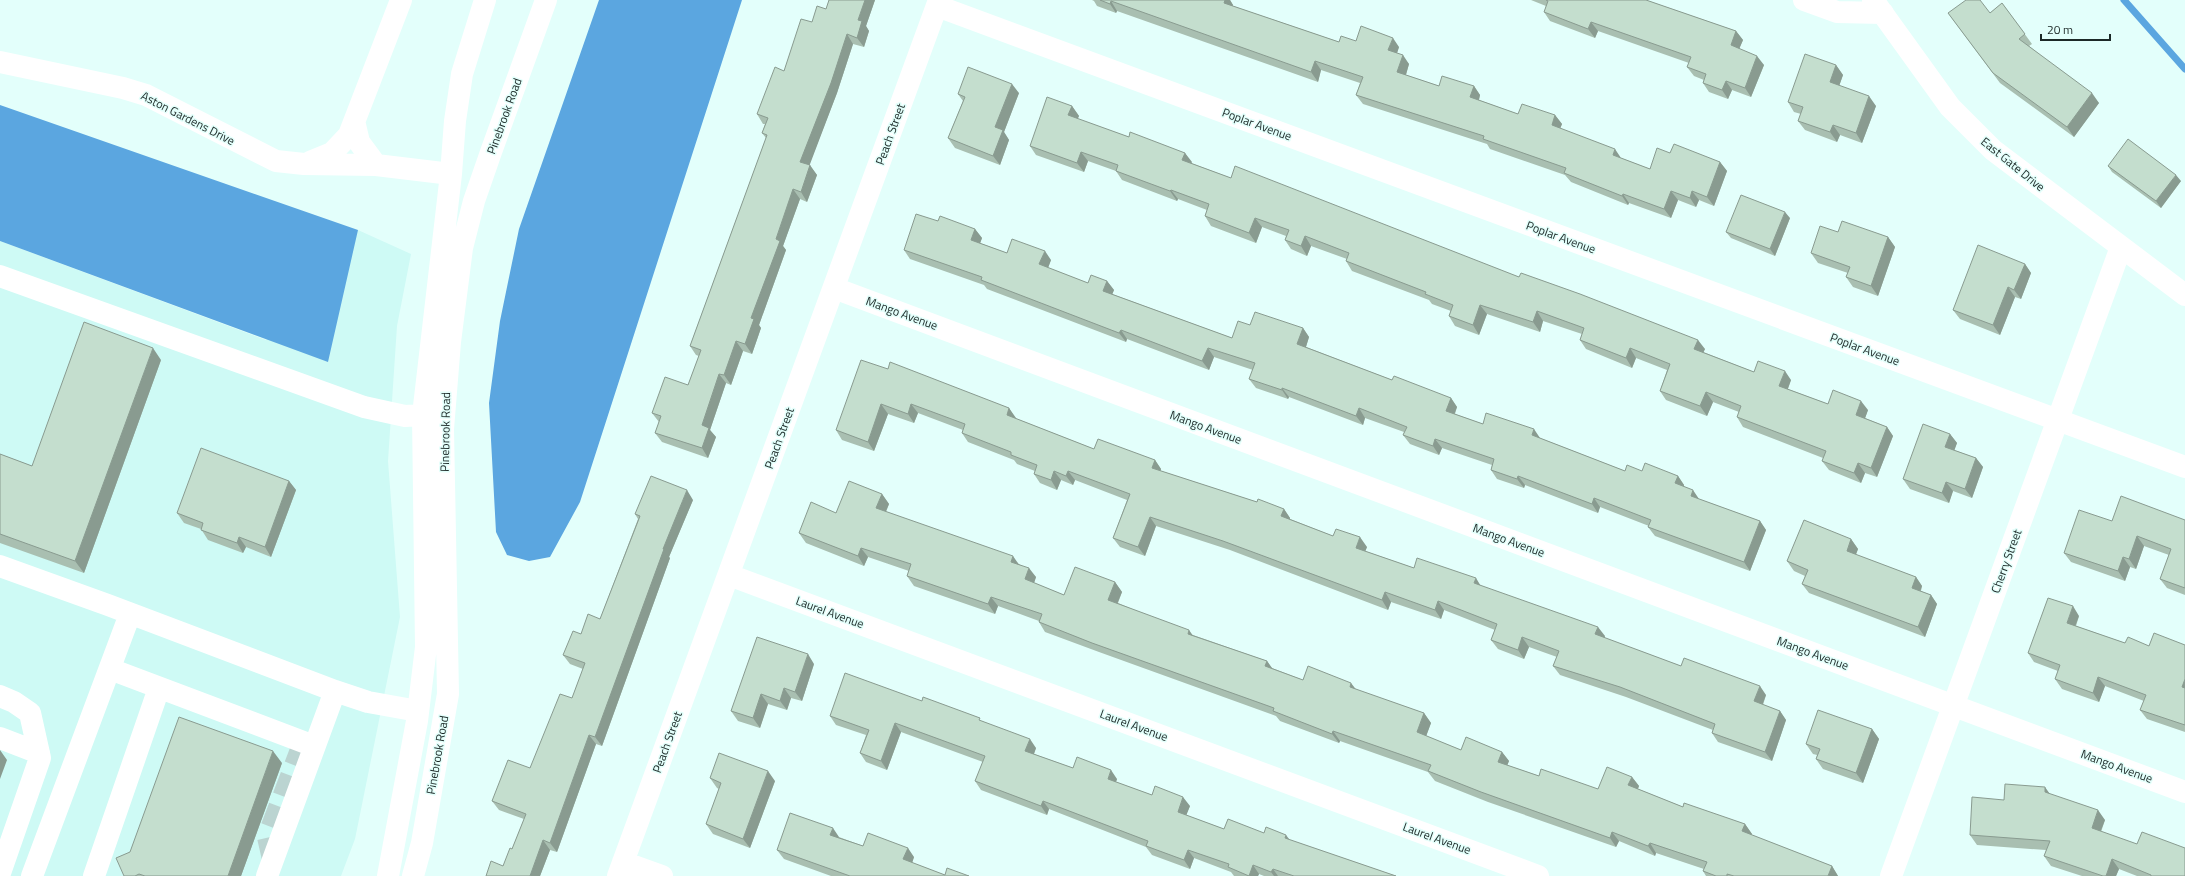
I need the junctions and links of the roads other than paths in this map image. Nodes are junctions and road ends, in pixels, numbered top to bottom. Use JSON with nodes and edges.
{"nodes":[{"id":1,"x":401,"y":0,"type":"edge"},
{"id":2,"x":484,"y":0,"type":"edge"},
{"id":3,"x":546,"y":0,"type":"edge"},
{"id":4,"x":1804,"y":0,"type":"edge"},
{"id":5,"x":938,"y":3,"type":"edge"},
{"id":6,"x":1878,"y":6,"type":"edge"},
{"id":7,"x":0,"y":62,"type":"edge"},
{"id":8,"x":354,"y":125,"type":"junction"},
{"id":9,"x":304,"y":164,"type":"junction"},
{"id":10,"x":376,"y":165,"type":"junction"},
{"id":11,"x":451,"y":174,"type":"junction"},
{"id":12,"x":2121,"y":247,"type":"junction"},
{"id":13,"x":0,"y":276,"type":"edge"},
{"id":14,"x":834,"y":288,"type":"junction"},
{"id":15,"x":2185,"y":295,"type":"edge"},
{"id":16,"x":423,"y":415,"type":"junction"},
{"id":17,"x":2058,"y":420,"type":"junction"},
{"id":18,"x":2185,"y":467,"type":"edge"},
{"id":19,"x":0,"y":566,"type":"edge"},
{"id":20,"x":729,"y":575,"type":"junction"},
{"id":21,"x":130,"y":614,"type":"junction"},
{"id":22,"x":110,"y":669,"type":"junction"},
{"id":23,"x":159,"y":688,"type":"junction"},
{"id":24,"x":334,"y":691,"type":"junction"},
{"id":25,"x":0,"y":696,"type":"edge"},
{"id":26,"x":1954,"y":706,"type":"junction"},
{"id":27,"x":418,"y":711,"type":"junction"},
{"id":28,"x":0,"y":738,"type":"edge"},
{"id":29,"x":314,"y":746,"type":"junction"},
{"id":30,"x":39,"y":753,"type":"junction"},
{"id":31,"x":2185,"y":792,"type":"edge"},
{"id":32,"x":396,"y":838,"type":"junction"},
{"id":33,"x":422,"y":843,"type":"junction"},
{"id":34,"x":621,"y":869,"type":"edge"},
{"id":35,"x":0,"y":873,"type":"edge"},
{"id":36,"x":10,"y":876,"type":"edge"},
{"id":37,"x":32,"y":876,"type":"edge"},
{"id":38,"x":94,"y":876,"type":"edge"},
{"id":39,"x":267,"y":876,"type":"edge"},
{"id":40,"x":388,"y":876,"type":"edge"},
{"id":41,"x":413,"y":876,"type":"edge"},
{"id":42,"x":662,"y":876,"type":"edge"},
{"id":43,"x":1538,"y":876,"type":"edge"},
{"id":44,"x":1891,"y":876,"type":"edge"}],
"edges":[{"from":1,"to":8,"type":"street","name":"Aston Gardens Drive"},
{"from":2,"to":11,"type":"street","name":"Pinebrook Road"},
{"from":3,"to":33,"type":"street","name":"Pinebrook Road"},
{"from":4,"to":6,"type":"street"},
{"from":5,"to":14,"type":"street","name":"Peach Street"},
{"from":5,"to":17,"type":"street","name":"Poplar Avenue"},
{"from":6,"to":12,"type":"street","name":"East Gate Drive"},
{"from":7,"to":9,"type":"street","name":"Aston Gardens Drive"},
{"from":8,"to":9,"type":"street","name":"Aston Gardens Drive"},
{"from":8,"to":10,"type":"street"},
{"from":9,"to":10,"type":"street","name":"Aston Gardens Drive"},
{"from":10,"to":11,"type":"street","name":"Aston Gardens Drive"},
{"from":11,"to":16,"type":"street","name":"Pinebrook Road"},
{"from":12,"to":15,"type":"street","name":"East Gate Drive"},
{"from":12,"to":17,"type":"street","name":"Cherry Street"},
{"from":13,"to":16,"type":"street"},
{"from":14,"to":20,"type":"street","name":"Peach Street"},
{"from":14,"to":26,"type":"street","name":"Mango Avenue"},
{"from":16,"to":27,"type":"street","name":"Pinebrook Road"},
{"from":17,"to":18,"type":"street","name":"Poplar Avenue"},
{"from":17,"to":26,"type":"street","name":"Cherry Street"},
{"from":19,"to":21,"type":"street"},
{"from":20,"to":34,"type":"street","name":"Peach Street"},
{"from":20,"to":43,"type":"street","name":"Laurel Avenue"},
{"from":21,"to":22,"type":"street"},
{"from":21,"to":24,"type":"street"},
{"from":22,"to":23,"type":"street"},
{"from":22,"to":37,"type":"street"},
{"from":23,"to":29,"type":"street"},
{"from":23,"to":38,"type":"street"},
{"from":24,"to":27,"type":"street"},
{"from":24,"to":29,"type":"street"},
{"from":25,"to":30,"type":"street"},
{"from":26,"to":31,"type":"street","name":"Mango Avenue"},
{"from":26,"to":44,"type":"street","name":"Cherry Street"},
{"from":27,"to":32,"type":"street","name":"Pinebrook Road"},
{"from":28,"to":30,"type":"street"},
{"from":29,"to":39,"type":"street"},
{"from":30,"to":35,"type":"street"},
{"from":32,"to":33,"type":"street"},
{"from":32,"to":40,"type":"street","name":"Pinebrook Road"},
{"from":33,"to":41,"type":"street","name":"Pinebrook Road"},
{"from":34,"to":42,"type":"street"},
{"from":35,"to":36,"type":"street"}]}
